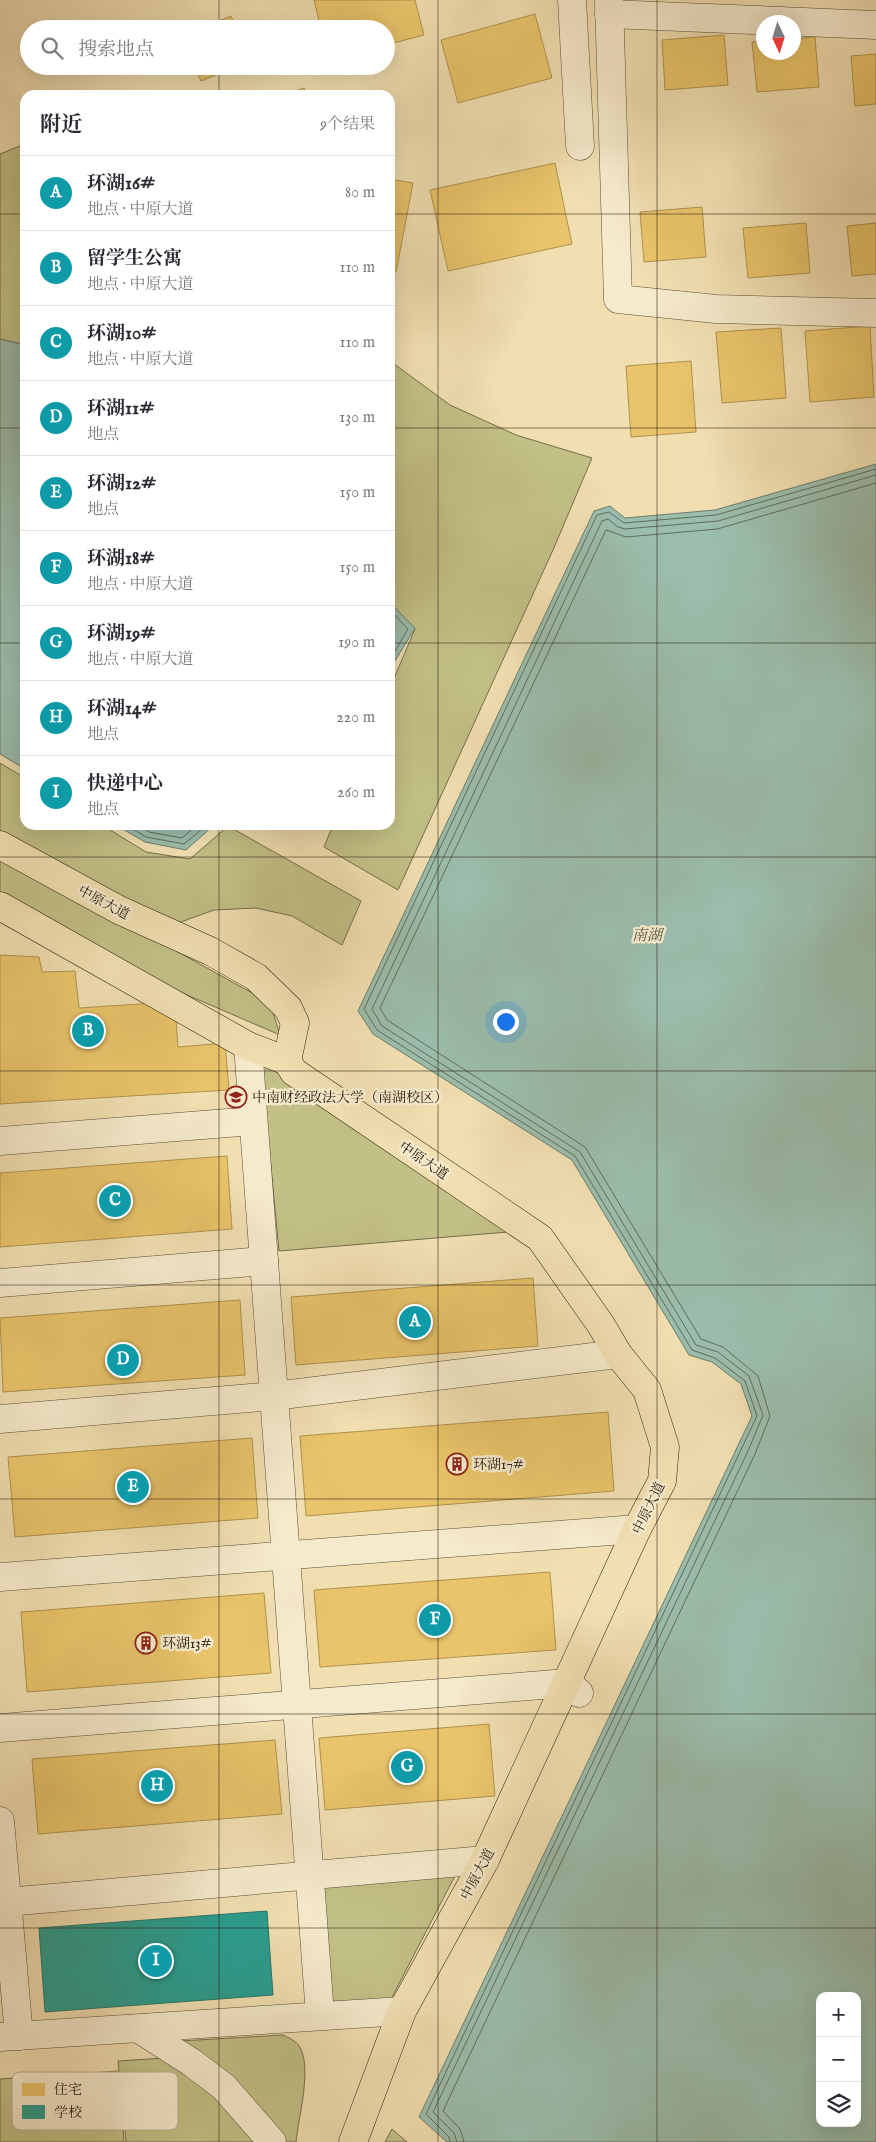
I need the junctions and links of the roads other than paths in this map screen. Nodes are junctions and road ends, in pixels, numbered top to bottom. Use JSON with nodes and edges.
{"nodes":[{"id":1,"x":572,"y":0,"type":"edge"},
{"id":2,"x":609,"y":7,"type":"edge"},
{"id":3,"x":876,"y":25,"type":"edge"},
{"id":4,"x":580,"y":146,"type":"dead end"},
{"id":5,"x":876,"y":312,"type":"edge"},
{"id":6,"x":0,"y":845,"type":"edge"},
{"id":7,"x":0,"y":906,"type":"edge"},
{"id":8,"x":248,"y":1046,"type":"junction"},
{"id":9,"x":288,"y":1061,"type":"junction"},
{"id":10,"x":253,"y":1121,"type":"junction"},
{"id":11,"x":0,"y":1141,"type":"edge"},
{"id":12,"x":264,"y":1261,"type":"junction"},
{"id":13,"x":0,"y":1282,"type":"edge"},
{"id":14,"x":618,"y":1354,"type":"junction"},
{"id":15,"x":274,"y":1396,"type":"junction"},
{"id":16,"x":0,"y":1419,"type":"edge"},
{"id":17,"x":637,"y":1529,"type":"junction"},
{"id":18,"x":286,"y":1554,"type":"junction"},
{"id":19,"x":0,"y":1577,"type":"edge"},
{"id":20,"x":573,"y":1688,"type":"junction"},
{"id":21,"x":298,"y":1703,"type":"junction"},
{"id":22,"x":0,"y":1728,"type":"edge"},
{"id":23,"x":0,"y":1821,"type":"edge"},
{"id":24,"x":485,"y":1860,"type":"junction"},
{"id":25,"x":311,"y":1875,"type":"junction"},
{"id":26,"x":7,"y":1902,"type":"junction"},
{"id":27,"x":402,"y":2011,"type":"junction"},
{"id":28,"x":320,"y":2015,"type":"junction"},
{"id":29,"x":139,"y":2029,"type":"junction"},
{"id":30,"x":9,"y":2036,"type":"edge"},
{"id":31,"x":272,"y":2142,"type":"edge"},
{"id":32,"x":353,"y":2142,"type":"edge"}],
"edges":[{"from":1,"to":4,"type":"street"},
{"from":2,"to":3,"type":"street"},
{"from":2,"to":5,"type":"street"},
{"from":6,"to":9,"type":"main road","name":"中原大道"},
{"from":7,"to":8,"type":"main road","name":"中原大道"},
{"from":8,"to":9,"type":"main road","name":"中原大道"},
{"from":8,"to":10,"type":"street"},
{"from":9,"to":14,"type":"main road","name":"中原大道"},
{"from":10,"to":11,"type":"street"},
{"from":10,"to":12,"type":"street"},
{"from":12,"to":13,"type":"street"},
{"from":12,"to":15,"type":"street"},
{"from":14,"to":15,"type":"street"},
{"from":14,"to":17,"type":"main road","name":"中原大道"},
{"from":15,"to":16,"type":"street"},
{"from":15,"to":18,"type":"street"},
{"from":17,"to":18,"type":"street"},
{"from":17,"to":20,"type":"main road","name":"中原大道"},
{"from":18,"to":19,"type":"street"},
{"from":18,"to":21,"type":"street"},
{"from":20,"to":21,"type":"street"},
{"from":20,"to":24,"type":"main road","name":"中原大道"},
{"from":21,"to":22,"type":"street"},
{"from":21,"to":25,"type":"street"},
{"from":23,"to":26,"type":"street"},
{"from":24,"to":25,"type":"street"},
{"from":24,"to":27,"type":"main road","name":"中原大道"},
{"from":25,"to":26,"type":"street"},
{"from":25,"to":28,"type":"street"},
{"from":26,"to":30,"type":"street"},
{"from":27,"to":28,"type":"street"},
{"from":27,"to":32,"type":"main road","name":"中原大道"},
{"from":28,"to":29,"type":"street"},
{"from":29,"to":30,"type":"street"},
{"from":29,"to":31,"type":"street"}]}
